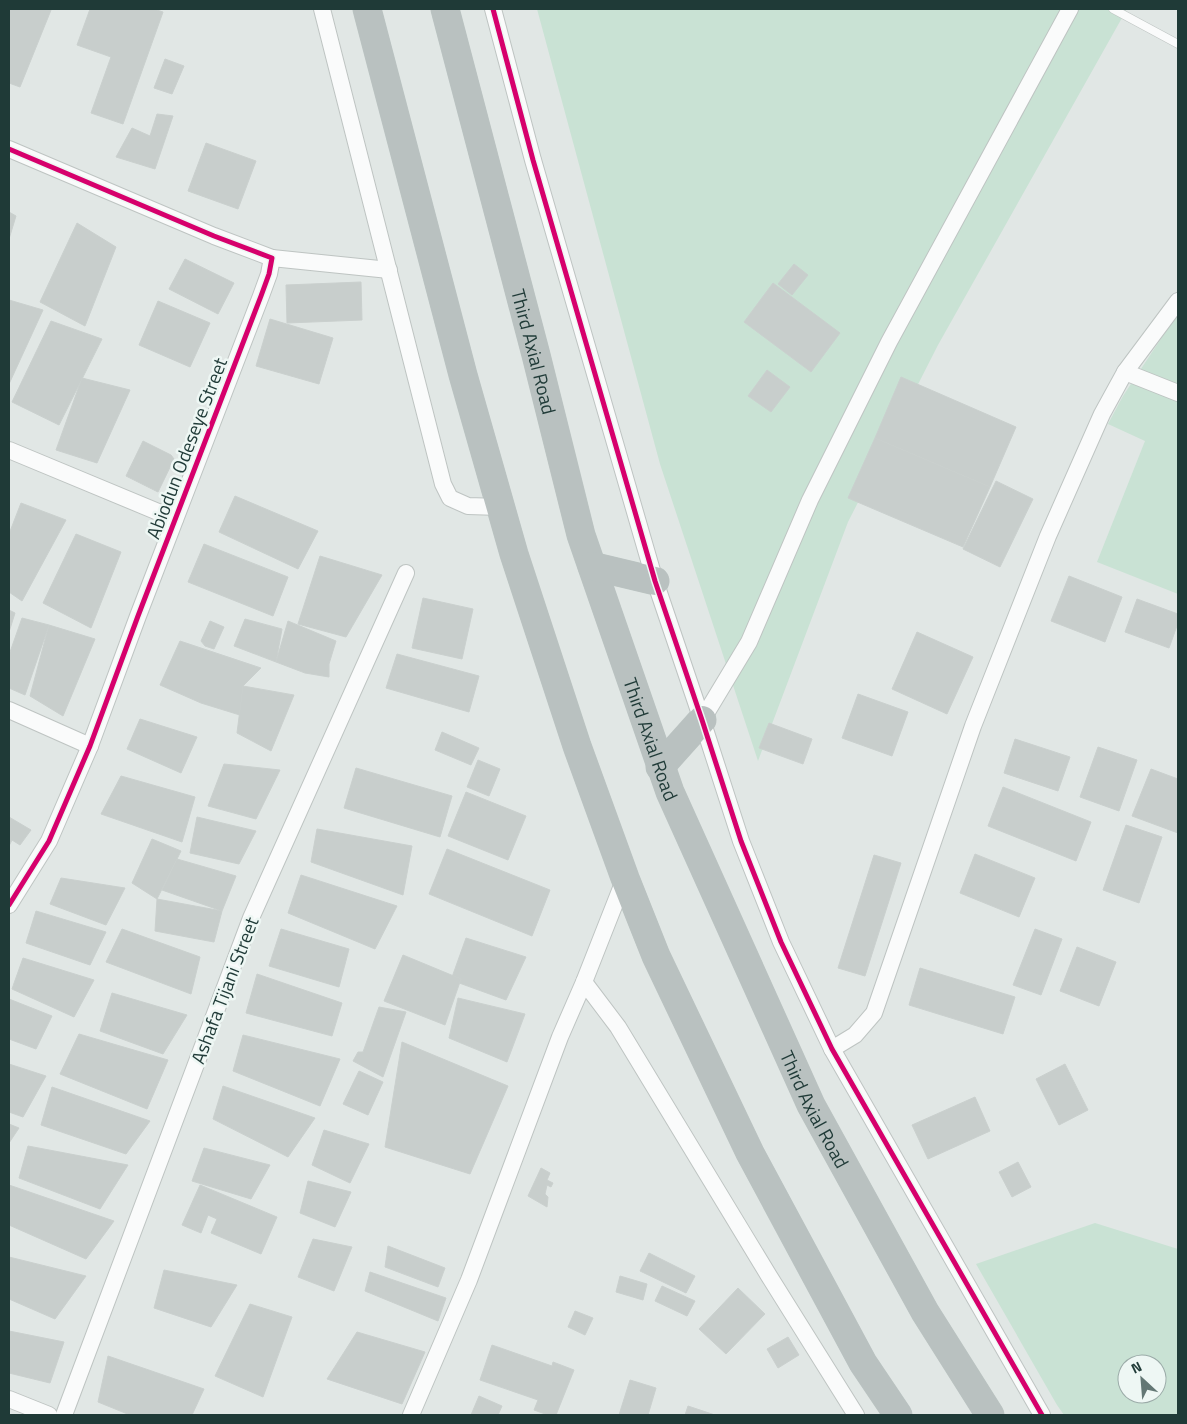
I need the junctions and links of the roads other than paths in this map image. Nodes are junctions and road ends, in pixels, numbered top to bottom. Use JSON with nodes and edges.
{"nodes":[{"id":1,"x":322,"y":9,"type":"edge"},
{"id":2,"x":367,"y":9,"type":"edge"},
{"id":3,"x":445,"y":9,"type":"edge"},
{"id":4,"x":493,"y":9,"type":"edge"},
{"id":5,"x":1070,"y":9,"type":"edge"},
{"id":6,"x":1113,"y":9,"type":"edge"},
{"id":7,"x":1178,"y":44,"type":"edge"},
{"id":8,"x":9,"y":149,"type":"edge"},
{"id":9,"x":272,"y":258,"type":"junction"},
{"id":10,"x":389,"y":270,"type":"junction"},
{"id":11,"x":1178,"y":301,"type":"edge"},
{"id":12,"x":1125,"y":372,"type":"junction"},
{"id":13,"x":1178,"y":393,"type":"edge"},
{"id":14,"x":9,"y":450,"type":"edge"},
{"id":15,"x":500,"y":507,"type":"junction"},
{"id":16,"x":175,"y":519,"type":"junction"},
{"id":17,"x":592,"y":566,"type":"junction"},
{"id":18,"x":406,"y":574,"type":"dead end"},
{"id":19,"x":655,"y":582,"type":"junction"},
{"id":20,"x":9,"y":710,"type":"edge"},
{"id":21,"x":702,"y":720,"type":"junction"},
{"id":22,"x":90,"y":746,"type":"junction"},
{"id":23,"x":660,"y":767,"type":"junction"},
{"id":24,"x":625,"y":878,"type":"junction"},
{"id":25,"x":9,"y":906,"type":"edge"},
{"id":26,"x":584,"y":982,"type":"junction"},
{"id":27,"x":832,"y":1049,"type":"junction"},
{"id":28,"x":9,"y":1399,"type":"edge"},
{"id":29,"x":49,"y":1415,"type":"edge"},
{"id":30,"x":64,"y":1415,"type":"edge"},
{"id":31,"x":412,"y":1415,"type":"edge"},
{"id":32,"x":856,"y":1415,"type":"edge"},
{"id":33,"x":898,"y":1415,"type":"edge"},
{"id":34,"x":990,"y":1415,"type":"edge"},
{"id":35,"x":1042,"y":1415,"type":"edge"}],
"edges":[{"from":1,"to":10,"type":"street"},
{"from":2,"to":15,"type":"highway"},
{"from":3,"to":17,"type":"highway","name":"Third Axial Road"},
{"from":4,"to":19,"type":"street"},
{"from":5,"to":21,"type":"street"},
{"from":6,"to":7,"type":"lane"},
{"from":8,"to":9,"type":"street"},
{"from":9,"to":10,"type":"street"},
{"from":9,"to":16,"type":"street","name":"Abiodun Odeseye Street"},
{"from":10,"to":15,"type":"street"},
{"from":11,"to":12,"type":"street"},
{"from":12,"to":13,"type":"street"},
{"from":12,"to":27,"type":"street"},
{"from":14,"to":16,"type":"street"},
{"from":15,"to":24,"type":"highway"},
{"from":16,"to":22,"type":"street","name":"Abiodun Odeseye Street"},
{"from":17,"to":19,"type":"highway"},
{"from":17,"to":23,"type":"highway","name":"Third Axial Road"},
{"from":18,"to":30,"type":"street","name":"Ashafa Tijani Street"},
{"from":19,"to":21,"type":"street"},
{"from":20,"to":22,"type":"street"},
{"from":21,"to":23,"type":"highway"},
{"from":21,"to":27,"type":"street"},
{"from":22,"to":25,"type":"street","name":"Abiodun Odeseye Street"},
{"from":23,"to":34,"type":"highway","name":"Third Axial Road"},
{"from":24,"to":26,"type":"street"},
{"from":24,"to":33,"type":"highway"},
{"from":26,"to":31,"type":"street"},
{"from":26,"to":32,"type":"street"},
{"from":27,"to":35,"type":"street"},
{"from":28,"to":29,"type":"street"}]}
